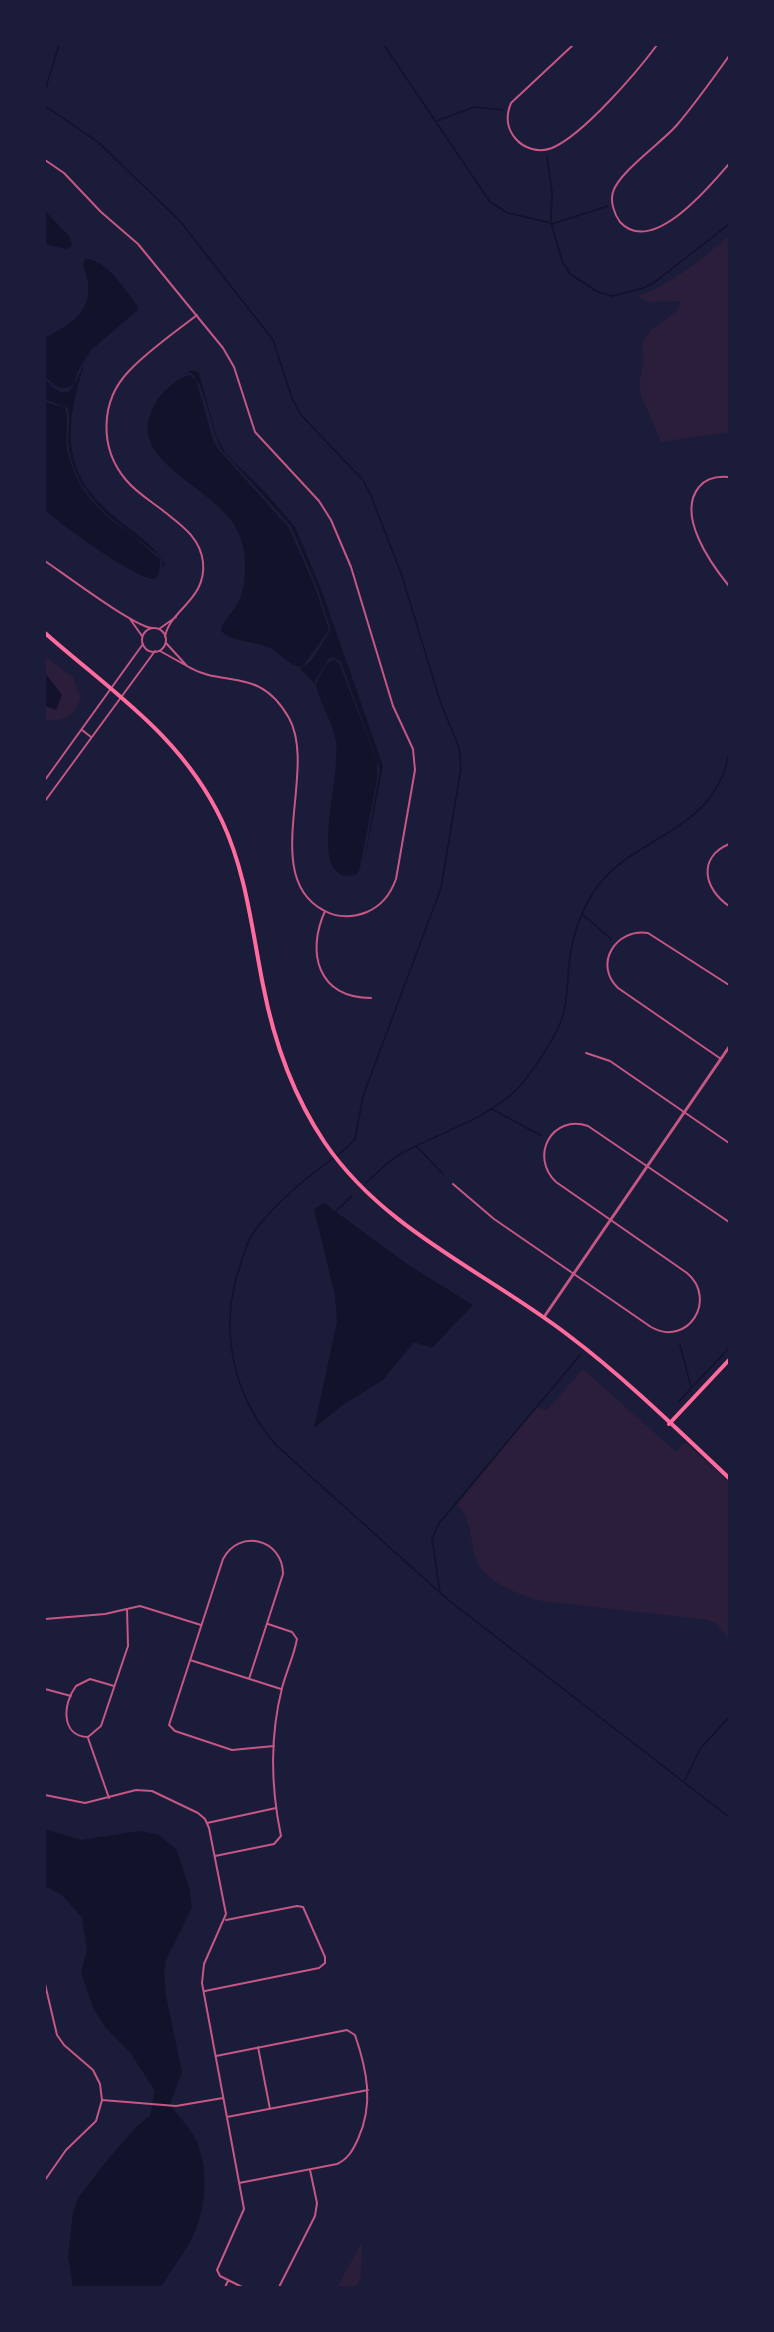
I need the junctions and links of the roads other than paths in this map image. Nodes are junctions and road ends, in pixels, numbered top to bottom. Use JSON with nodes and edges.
{"nodes":[{"id":1,"x":573,"y":45,"type":"edge"},
{"id":2,"x":657,"y":45,"type":"edge"},
{"id":3,"x":729,"y":56,"type":"edge"},
{"id":4,"x":45,"y":160,"type":"edge"},
{"id":5,"x":729,"y":164,"type":"edge"},
{"id":6,"x":196,"y":315,"type":"junction"},
{"id":7,"x":729,"y":477,"type":"edge"},
{"id":8,"x":45,"y":561,"type":"edge"},
{"id":9,"x":729,"y":586,"type":"edge"},
{"id":10,"x":176,"y":617,"type":"junction"},
{"id":11,"x":130,"y":619,"type":"junction"},
{"id":12,"x":153,"y":628,"type":"junction"},
{"id":13,"x":158,"y":629,"type":"junction"},
{"id":14,"x":45,"y":633,"type":"edge"},
{"id":15,"x":142,"y":638,"type":"junction"},
{"id":16,"x":165,"y":638,"type":"junction"},
{"id":17,"x":143,"y":645,"type":"junction"},
{"id":18,"x":156,"y":651,"type":"junction"},
{"id":19,"x":187,"y":666,"type":"junction"},
{"id":20,"x":111,"y":689,"type":"junction"},
{"id":21,"x":121,"y":696,"type":"junction"},
{"id":22,"x":82,"y":730,"type":"junction"},
{"id":23,"x":91,"y":737,"type":"junction"},
{"id":24,"x":45,"y":780,"type":"edge"},
{"id":25,"x":45,"y":801,"type":"edge"},
{"id":26,"x":729,"y":844,"type":"edge"},
{"id":27,"x":729,"y":906,"type":"edge"},
{"id":28,"x":325,"y":912,"type":"junction"},
{"id":29,"x":729,"y":985,"type":"edge"},
{"id":30,"x":371,"y":999,"type":"dead end"},
{"id":31,"x":729,"y":1047,"type":"edge"},
{"id":32,"x":586,"y":1053,"type":"dead end"},
{"id":33,"x":721,"y":1059,"type":"junction"},
{"id":34,"x":684,"y":1112,"type":"junction"},
{"id":35,"x":729,"y":1143,"type":"edge"},
{"id":36,"x":647,"y":1166,"type":"junction"},
{"id":37,"x":453,"y":1184,"type":"dead end"},
{"id":38,"x":610,"y":1221,"type":"junction"},
{"id":39,"x":729,"y":1222,"type":"edge"},
{"id":40,"x":574,"y":1274,"type":"junction"},
{"id":41,"x":544,"y":1317,"type":"junction"},
{"id":42,"x":729,"y":1360,"type":"edge"},
{"id":43,"x":669,"y":1424,"type":"junction"},
{"id":44,"x":729,"y":1478,"type":"edge"},
{"id":45,"x":127,"y":1609,"type":"junction"},
{"id":46,"x":45,"y":1619,"type":"edge"},
{"id":47,"x":268,"y":1624,"type":"junction"},
{"id":48,"x":201,"y":1625,"type":"junction"},
{"id":49,"x":190,"y":1660,"type":"junction"},
{"id":50,"x":249,"y":1679,"type":"junction"},
{"id":51,"x":114,"y":1686,"type":"junction"},
{"id":52,"x":45,"y":1689,"type":"edge"},
{"id":53,"x":281,"y":1689,"type":"junction"},
{"id":54,"x":71,"y":1696,"type":"junction"},
{"id":55,"x":88,"y":1737,"type":"junction"},
{"id":56,"x":274,"y":1746,"type":"junction"},
{"id":57,"x":45,"y":1795,"type":"edge"},
{"id":58,"x":109,"y":1798,"type":"junction"},
{"id":59,"x":276,"y":1808,"type":"junction"},
{"id":60,"x":207,"y":1823,"type":"junction"},
{"id":61,"x":215,"y":1856,"type":"junction"},
{"id":62,"x":226,"y":1920,"type":"junction"},
{"id":63,"x":45,"y":1935,"type":"edge"},
{"id":64,"x":45,"y":1947,"type":"edge"},
{"id":65,"x":45,"y":1984,"type":"edge"},
{"id":66,"x":204,"y":1991,"type":"junction"},
{"id":67,"x":258,"y":2047,"type":"junction"},
{"id":68,"x":216,"y":2056,"type":"junction"},
{"id":69,"x":368,"y":2090,"type":"junction"},
{"id":70,"x":223,"y":2098,"type":"junction"},
{"id":71,"x":102,"y":2100,"type":"junction"},
{"id":72,"x":270,"y":2109,"type":"junction"},
{"id":73,"x":227,"y":2117,"type":"junction"},
{"id":74,"x":310,"y":2170,"type":"junction"},
{"id":75,"x":45,"y":2180,"type":"edge"},
{"id":76,"x":239,"y":2183,"type":"junction"},
{"id":77,"x":228,"y":2280,"type":"junction"},
{"id":78,"x":225,"y":2287,"type":"edge"},
{"id":79,"x":242,"y":2287,"type":"edge"},
{"id":80,"x":279,"y":2287,"type":"edge"}],
"edges":[{"from":1,"to":2,"type":"street"},
{"from":3,"to":5,"type":"street"},
{"from":4,"to":6,"type":"street"},
{"from":6,"to":10,"type":"street"},
{"from":6,"to":28,"type":"street"},
{"from":7,"to":9,"type":"street"},
{"from":8,"to":11,"type":"street"},
{"from":10,"to":13,"type":"street"},
{"from":10,"to":16,"type":"street"},
{"from":11,"to":12,"type":"street"},
{"from":11,"to":15,"type":"street"},
{"from":12,"to":13,"type":"street"},
{"from":12,"to":15,"type":"street"},
{"from":13,"to":16,"type":"street"},
{"from":14,"to":20,"type":"main road"},
{"from":15,"to":17,"type":"street"},
{"from":16,"to":18,"type":"street"},
{"from":16,"to":19,"type":"street"},
{"from":17,"to":18,"type":"street"},
{"from":17,"to":20,"type":"street"},
{"from":18,"to":19,"type":"street"},
{"from":18,"to":21,"type":"street"},
{"from":19,"to":28,"type":"street"},
{"from":20,"to":21,"type":"main road"},
{"from":20,"to":22,"type":"street"},
{"from":21,"to":23,"type":"street"},
{"from":21,"to":41,"type":"main road"},
{"from":22,"to":23,"type":"street"},
{"from":22,"to":24,"type":"street"},
{"from":23,"to":25,"type":"street"},
{"from":26,"to":27,"type":"street"},
{"from":28,"to":30,"type":"street"},
{"from":29,"to":33,"type":"street"},
{"from":31,"to":33,"type":"street"},
{"from":32,"to":34,"type":"street"},
{"from":33,"to":34,"type":"street"},
{"from":34,"to":35,"type":"street"},
{"from":34,"to":36,"type":"street"},
{"from":36,"to":38,"type":"street"},
{"from":36,"to":38,"type":"street"},
{"from":36,"to":39,"type":"street"},
{"from":37,"to":40,"type":"street"},
{"from":38,"to":40,"type":"street"},
{"from":38,"to":40,"type":"street"},
{"from":40,"to":41,"type":"street"},
{"from":41,"to":43,"type":"main road"},
{"from":42,"to":43,"type":"main road"},
{"from":43,"to":44,"type":"main road"},
{"from":45,"to":46,"type":"street"},
{"from":45,"to":48,"type":"street"},
{"from":45,"to":51,"type":"street"},
{"from":47,"to":48,"type":"street"},
{"from":47,"to":50,"type":"street"},
{"from":47,"to":53,"type":"street"},
{"from":48,"to":49,"type":"street"},
{"from":49,"to":50,"type":"street"},
{"from":49,"to":56,"type":"street"},
{"from":50,"to":53,"type":"street"},
{"from":51,"to":54,"type":"street"},
{"from":51,"to":55,"type":"street"},
{"from":52,"to":54,"type":"street"},
{"from":53,"to":56,"type":"street"},
{"from":54,"to":55,"type":"street"},
{"from":55,"to":58,"type":"street"},
{"from":56,"to":59,"type":"street"},
{"from":57,"to":58,"type":"street"},
{"from":58,"to":60,"type":"street"},
{"from":59,"to":60,"type":"street"},
{"from":59,"to":61,"type":"street"},
{"from":60,"to":61,"type":"street"},
{"from":61,"to":62,"type":"street"},
{"from":62,"to":66,"type":"street"},
{"from":62,"to":66,"type":"street"},
{"from":63,"to":64,"type":"street"},
{"from":65,"to":71,"type":"street"},
{"from":66,"to":68,"type":"street"},
{"from":67,"to":68,"type":"street"},
{"from":67,"to":69,"type":"street"},
{"from":67,"to":72,"type":"street"},
{"from":68,"to":70,"type":"street"},
{"from":69,"to":72,"type":"street"},
{"from":69,"to":74,"type":"street"},
{"from":70,"to":71,"type":"street"},
{"from":70,"to":73,"type":"street"},
{"from":71,"to":75,"type":"street"},
{"from":72,"to":73,"type":"street"},
{"from":73,"to":76,"type":"street"},
{"from":74,"to":76,"type":"street"},
{"from":74,"to":80,"type":"street"},
{"from":76,"to":77,"type":"street"},
{"from":77,"to":78,"type":"street"},
{"from":77,"to":79,"type":"street"}]}
